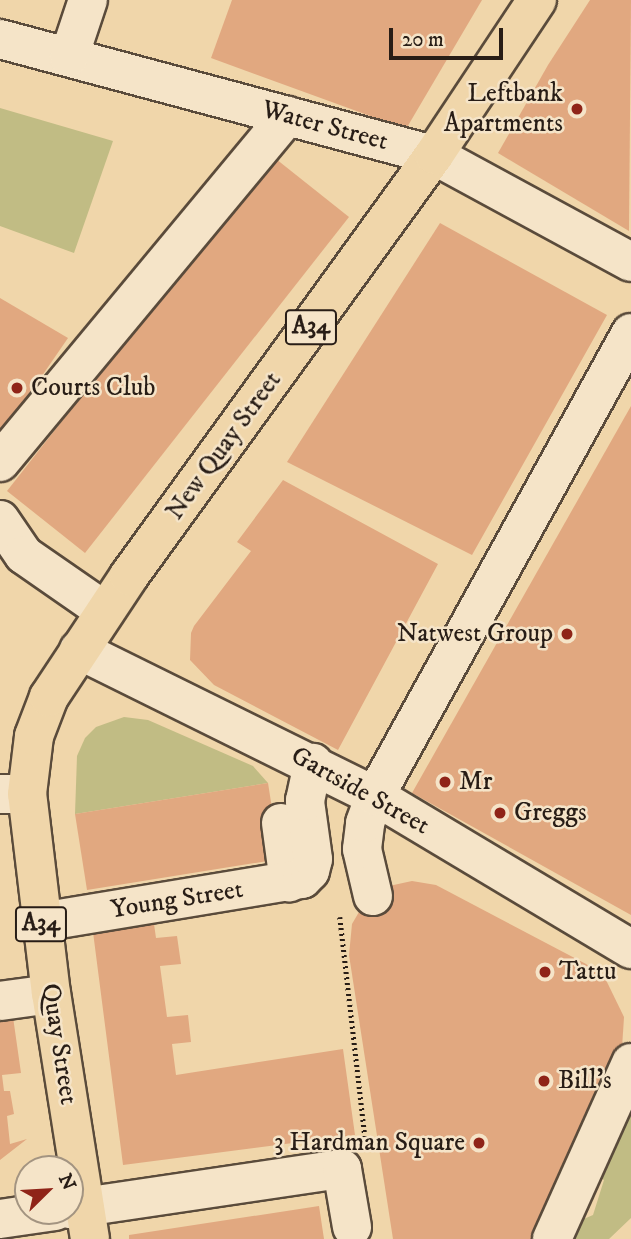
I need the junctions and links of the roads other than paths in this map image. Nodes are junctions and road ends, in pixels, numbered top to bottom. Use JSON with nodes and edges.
{"nodes":[{"id":1,"x":88,"y":0,"type":"edge"},
{"id":2,"x":537,"y":0,"type":"edge"},
{"id":3,"x":0,"y":39,"type":"edge"},
{"id":4,"x":69,"y":57,"type":"junction"},
{"id":5,"x":287,"y":116,"type":"junction"},
{"id":6,"x":434,"y":155,"type":"junction"},
{"id":7,"x":631,"y":261,"type":"edge"},
{"id":8,"x":631,"y":333,"type":"edge"},
{"id":9,"x":0,"y":462,"type":"edge"},
{"id":10,"x":0,"y":520,"type":"edge"},
{"id":11,"x":105,"y":611,"type":"junction"},
{"id":12,"x":79,"y":650,"type":"junction"},
{"id":13,"x":313,"y":763,"type":"junction"},
{"id":14,"x":13,"y":794,"type":"edge"},
{"id":15,"x":375,"y":796,"type":"junction"},
{"id":16,"x":281,"y":823,"type":"dead end"},
{"id":17,"x":300,"y":876,"type":"junction"},
{"id":18,"x":373,"y":896,"type":"dead end"},
{"id":19,"x":41,"y":922,"type":"junction"},
{"id":20,"x":631,"y":949,"type":"edge"},
{"id":21,"x":51,"y":994,"type":"junction"},
{"id":22,"x":0,"y":1001,"type":"edge"},
{"id":23,"x":631,"y":1063,"type":"edge"},
{"id":24,"x":68,"y":1155,"type":"edge"},
{"id":25,"x":84,"y":1214,"type":"edge"},
{"id":26,"x":352,"y":1227,"type":"dead end"},
{"id":27,"x":552,"y":1239,"type":"edge"}],
"edges":[{"from":1,"to":4,"type":"street"},
{"from":2,"to":6,"type":"main road","name":"New Quay Street","number":"A34"},
{"from":3,"to":4,"type":"street","name":"Water Street"},
{"from":4,"to":5,"type":"street","name":"Water Street"},
{"from":5,"to":6,"type":"street","name":"Water Street"},
{"from":5,"to":9,"type":"street"},
{"from":6,"to":7,"type":"street","name":"Water Street"},
{"from":6,"to":11,"type":"main road","name":"New Quay Street","number":"A34"},
{"from":8,"to":15,"type":"street"},
{"from":10,"to":11,"type":"street"},
{"from":11,"to":12,"type":"main road","name":"New Quay Street","number":"A34"},
{"from":12,"to":13,"type":"street","name":"Gartside Street"},
{"from":12,"to":14,"type":"main road","name":"Quay Street","number":"A34"},
{"from":13,"to":15,"type":"street","name":"Gartside Street"},
{"from":13,"to":17,"type":"street"},
{"from":14,"to":19,"type":"main road","name":"Quay Street","number":"A34"},
{"from":15,"to":18,"type":"street"},
{"from":15,"to":20,"type":"street","name":"Gartside Street"},
{"from":16,"to":17,"type":"street"},
{"from":17,"to":19,"type":"street","name":"Young Street"},
{"from":19,"to":21,"type":"main road","name":"Quay Street","number":"A34"},
{"from":21,"to":22,"type":"street"},
{"from":21,"to":24,"type":"main road","name":"Quay Street","number":"A34"},
{"from":23,"to":27,"type":"street"},
{"from":25,"to":26,"type":"street"}]}
